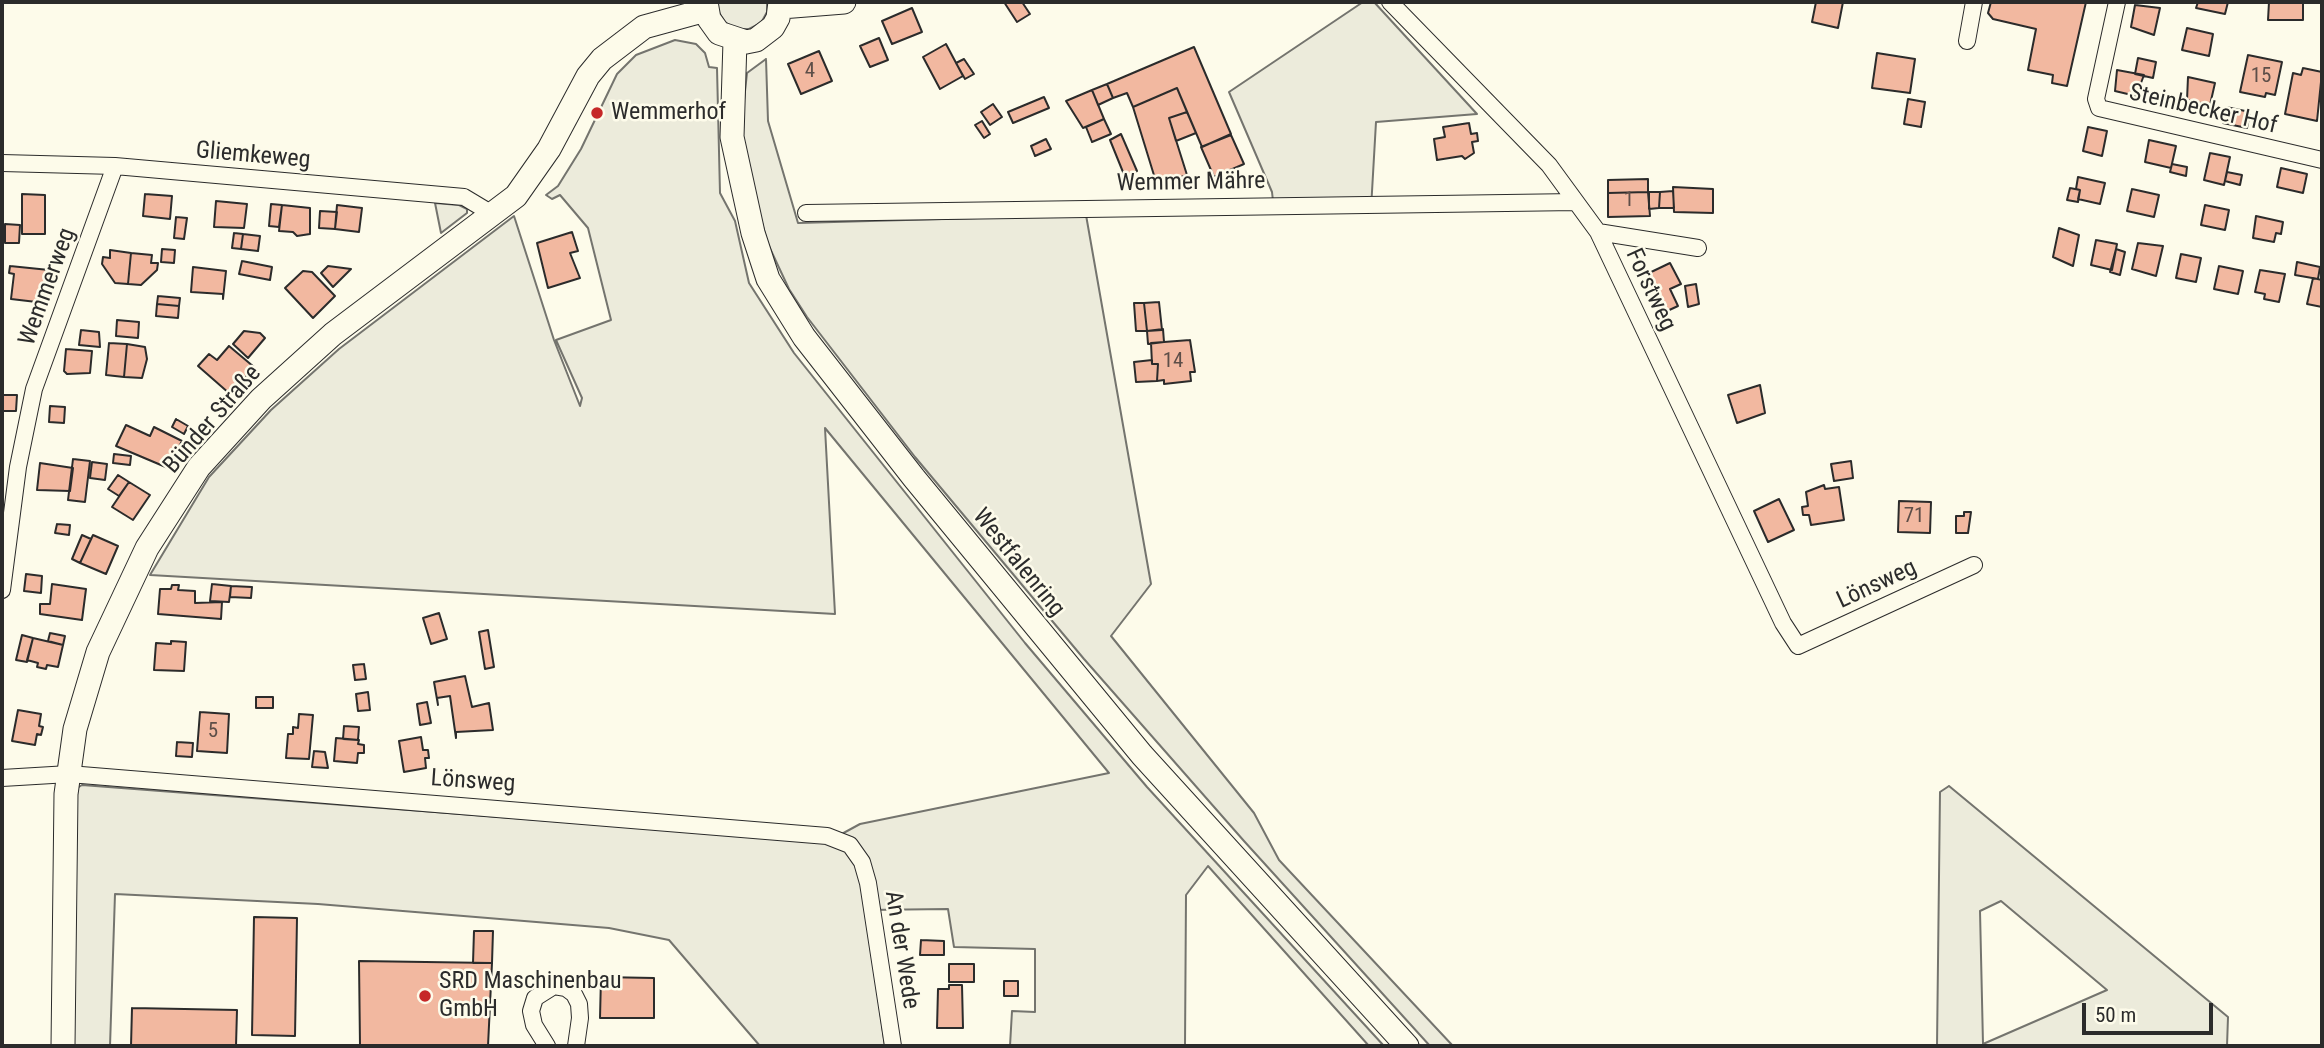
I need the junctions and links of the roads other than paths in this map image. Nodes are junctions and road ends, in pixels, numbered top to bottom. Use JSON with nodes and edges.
{"nodes":[{"id":1,"x":844,"y":2,"type":"edge"},
{"id":2,"x":1390,"y":2,"type":"edge"},
{"id":3,"x":1974,"y":2,"type":"edge"},
{"id":4,"x":2116,"y":2,"type":"edge"},
{"id":5,"x":780,"y":5,"type":"edge"},
{"id":6,"x":706,"y":6,"type":"edge"},
{"id":7,"x":735,"y":41,"type":"junction"},
{"id":8,"x":1967,"y":41,"type":"dead end"},
{"id":9,"x":2322,"y":160,"type":"edge"},
{"id":10,"x":2,"y":163,"type":"edge"},
{"id":11,"x":115,"y":166,"type":"junction"},
{"id":12,"x":1576,"y":202,"type":"junction"},
{"id":13,"x":806,"y":214,"type":"dead end"},
{"id":14,"x":494,"y":215,"type":"junction"},
{"id":15,"x":1598,"y":232,"type":"junction"},
{"id":16,"x":1698,"y":248,"type":"dead end"},
{"id":17,"x":1974,"y":565,"type":"dead end"},
{"id":18,"x":2,"y":590,"type":"edge"},
{"id":19,"x":1798,"y":646,"type":"joint"},
{"id":20,"x":69,"y":774,"type":"junction"},
{"id":21,"x":2,"y":778,"type":"edge"},
{"id":22,"x":862,"y":862,"type":"joint"},
{"id":23,"x":63,"y":1046,"type":"edge"},
{"id":24,"x":547,"y":1046,"type":"edge"},
{"id":25,"x":576,"y":1046,"type":"edge"},
{"id":26,"x":893,"y":1046,"type":"edge"},
{"id":27,"x":1407,"y":1046,"type":"edge"}],
"edges":[{"from":1,"to":5,"type":"street"},
{"from":2,"to":12,"type":"street","name":"Forstweg"},
{"from":3,"to":8,"type":"street"},
{"from":4,"to":9,"type":"street","name":"Steinbecker Hof"},
{"from":5,"to":7,"type":"street"},
{"from":6,"to":7,"type":"street"},
{"from":6,"to":14,"type":"street","name":"Bünder Straße"},
{"from":7,"to":27,"type":"street","name":"Westfalenring"},
{"from":10,"to":11,"type":"street","name":"Gliemkeweg"},
{"from":11,"to":14,"type":"street","name":"Gliemkeweg"},
{"from":11,"to":18,"type":"street","name":"Wemmerweg"},
{"from":12,"to":13,"type":"street","name":"Wemmer Mähre"},
{"from":12,"to":15,"type":"street","name":"Forstweg"},
{"from":14,"to":20,"type":"street","name":"Bünder Straße"},
{"from":15,"to":16,"type":"street"},
{"from":15,"to":19,"type":"street","name":"Forstweg"},
{"from":17,"to":19,"type":"street","name":"Lönsweg"},
{"from":20,"to":21,"type":"street","name":"Lönsweg"},
{"from":20,"to":22,"type":"street","name":"Lönsweg"},
{"from":20,"to":23,"type":"street","name":"Bünder Straße"},
{"from":22,"to":26,"type":"street","name":"An der Wede"},
{"from":24,"to":25,"type":"street"}]}
